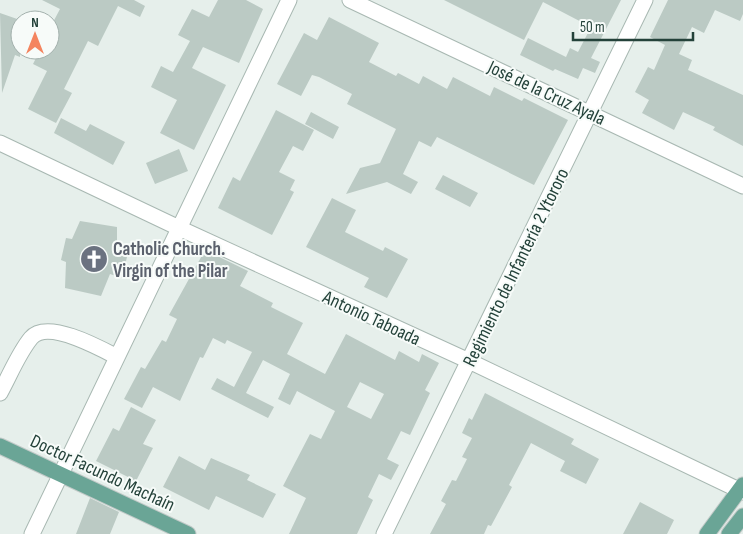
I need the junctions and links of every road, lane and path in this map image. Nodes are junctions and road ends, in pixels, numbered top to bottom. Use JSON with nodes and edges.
{"nodes":[{"id":1,"x":289,"y":0,"type":"edge"},
{"id":2,"x":350,"y":0,"type":"edge"},
{"id":3,"x":645,"y":0,"type":"edge"},
{"id":4,"x":591,"y":113,"type":"junction"},
{"id":5,"x":0,"y":143,"type":"edge"},
{"id":6,"x":743,"y":186,"type":"edge"},
{"id":7,"x":179,"y":228,"type":"junction"},
{"id":8,"x":117,"y":357,"type":"junction"},
{"id":9,"x":468,"y":360,"type":"junction"},
{"id":10,"x":0,"y":393,"type":"edge"},
{"id":11,"x":0,"y":446,"type":"edge"},
{"id":12,"x":61,"y":474,"type":"junction"},
{"id":13,"x":742,"y":489,"type":"edge"},
{"id":14,"x":743,"y":516,"type":"edge"},
{"id":15,"x":32,"y":534,"type":"edge"},
{"id":16,"x":188,"y":534,"type":"edge"},
{"id":17,"x":384,"y":534,"type":"edge"},
{"id":18,"x":707,"y":534,"type":"edge"},
{"id":19,"x":729,"y":534,"type":"edge"}],
"edges":[{"from":1,"to":7,"type":"street"},
{"from":2,"to":4,"type":"street","name":"José de la Cruz Ayala"},
{"from":3,"to":4,"type":"street","name":"Regimiento de Infantería 2 Ytororo"},
{"from":4,"to":6,"type":"street","name":"José de la Cruz Ayala"},
{"from":4,"to":9,"type":"street","name":"Regimiento de Infantería 2 Ytororo"},
{"from":5,"to":7,"type":"street","name":"Antonio Taboada"},
{"from":7,"to":8,"type":"street"},
{"from":7,"to":9,"type":"street","name":"Antonio Taboada"},
{"from":8,"to":10,"type":"street"},
{"from":8,"to":12,"type":"street"},
{"from":9,"to":13,"type":"street","name":"Antonio Taboada"},
{"from":9,"to":17,"type":"street","name":"Regimiento de Infantería 2 Ytororo"},
{"from":11,"to":12,"type":"main road","name":"Doctor Facundo Machaín"},
{"from":12,"to":15,"type":"street"},
{"from":12,"to":16,"type":"main road","name":"Doctor Facundo Machaín"},
{"from":13,"to":18,"type":"main road"},
{"from":14,"to":19,"type":"main road"}]}
